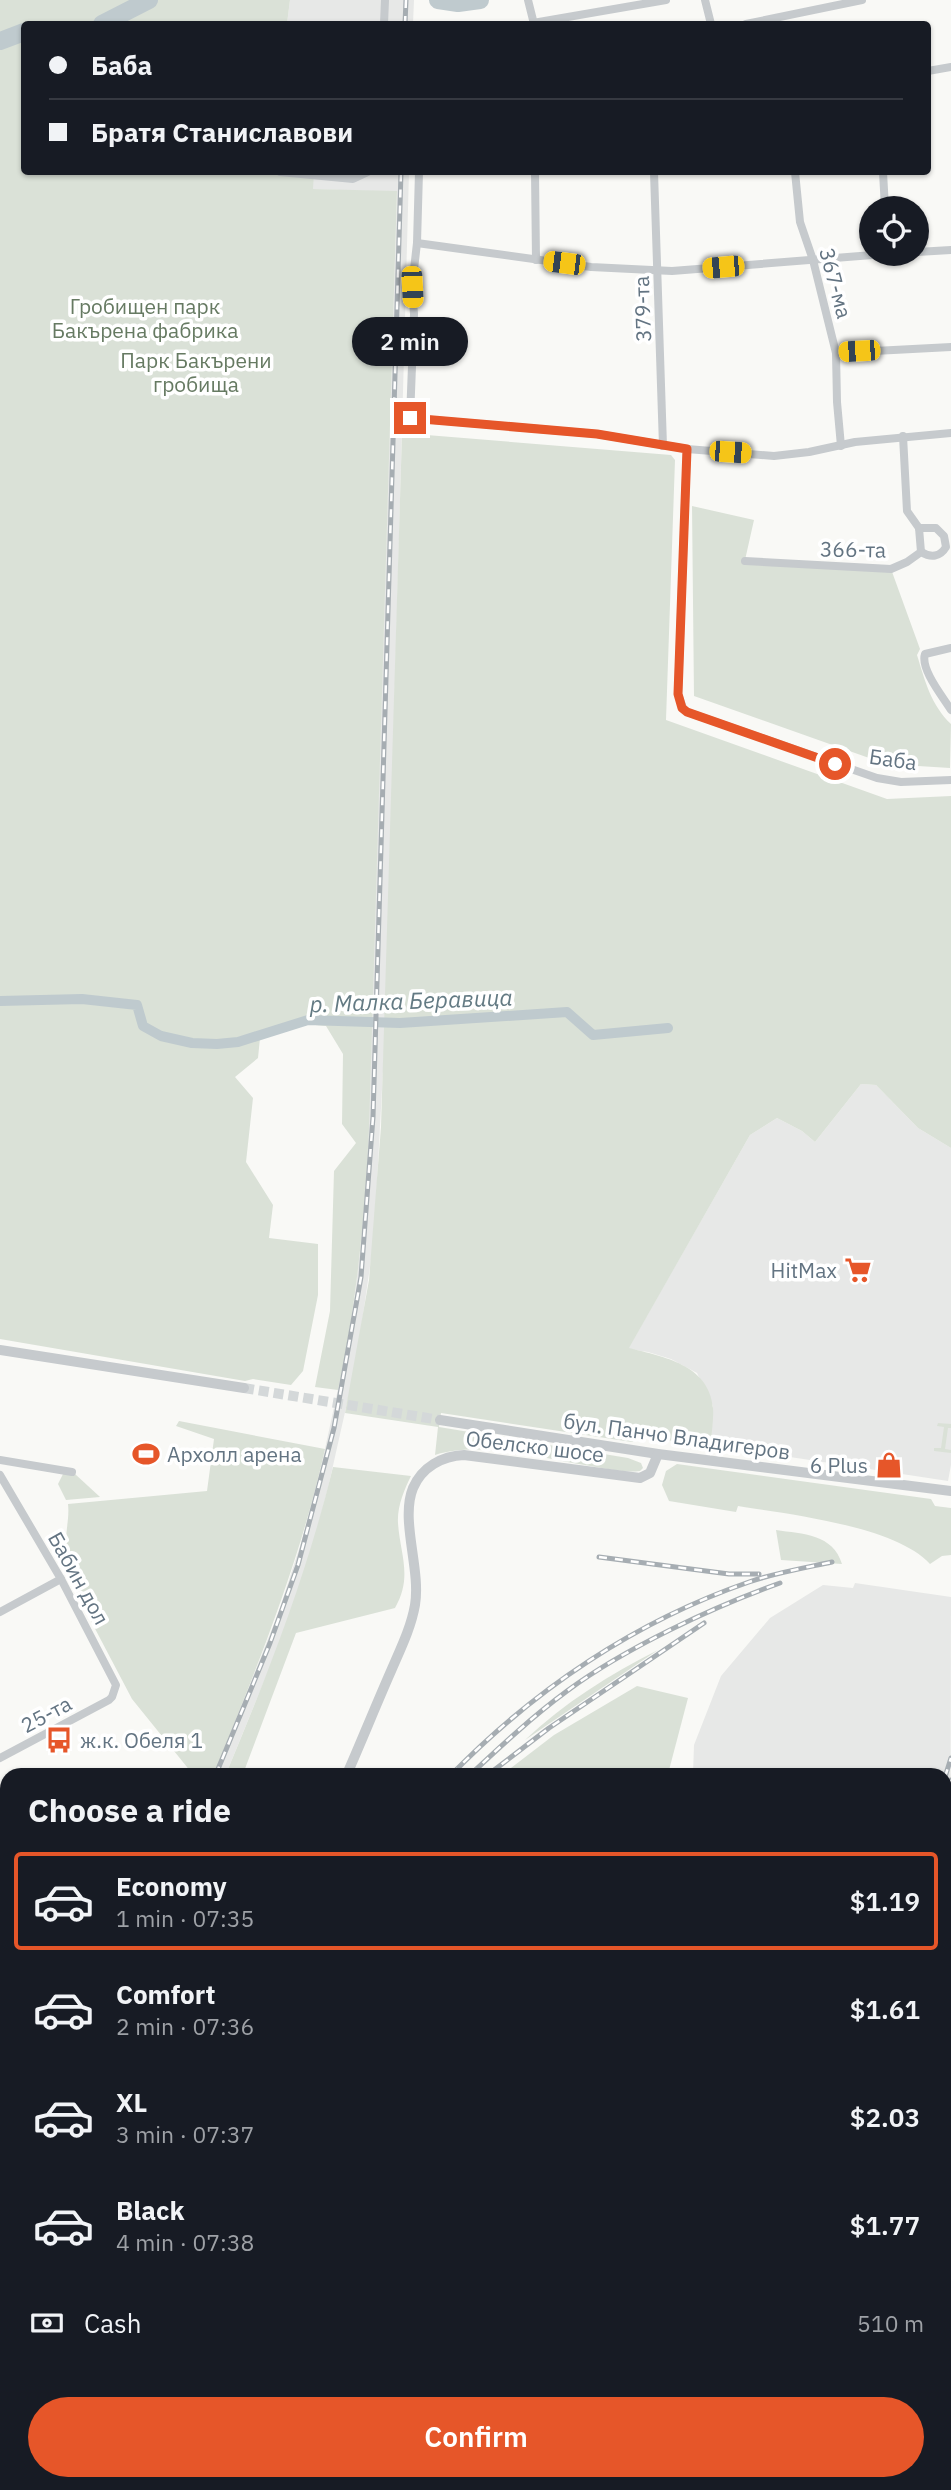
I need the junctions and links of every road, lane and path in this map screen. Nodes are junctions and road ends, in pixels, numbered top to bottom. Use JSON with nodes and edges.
{"nodes":[{"id":1,"x":384,"y":0,"type":"edge"},
{"id":2,"x":528,"y":0,"type":"edge"},
{"id":3,"x":666,"y":0,"type":"edge"},
{"id":4,"x":705,"y":0,"type":"edge"},
{"id":5,"x":862,"y":0,"type":"edge"},
{"id":6,"x":384,"y":21,"type":"edge"},
{"id":7,"x":532,"y":21,"type":"edge"},
{"id":8,"x":550,"y":21,"type":"edge"},
{"id":9,"x":709,"y":21,"type":"edge"},
{"id":10,"x":760,"y":21,"type":"edge"},
{"id":11,"x":951,"y":67,"type":"edge"},
{"id":12,"x":931,"y":70,"type":"edge"},
{"id":13,"x":311,"y":175,"type":"edge"},
{"id":14,"x":362,"y":175,"type":"edge"},
{"id":15,"x":419,"y":175,"type":"edge"},
{"id":16,"x":535,"y":175,"type":"edge"},
{"id":17,"x":654,"y":175,"type":"edge"},
{"id":18,"x":795,"y":175,"type":"edge"},
{"id":19,"x":883,"y":175,"type":"edge"},
{"id":20,"x":884,"y":196,"type":"edge"},
{"id":21,"x":417,"y":243,"type":"junction"},
{"id":22,"x":951,"y":250,"type":"edge"},
{"id":23,"x":929,"y":251,"type":"edge"},
{"id":24,"x":859,"y":256,"type":"edge"},
{"id":25,"x":536,"y":260,"type":"junction"},
{"id":26,"x":813,"y":260,"type":"junction"},
{"id":27,"x":658,"y":270,"type":"junction"},
{"id":28,"x":951,"y":347,"type":"edge"},
{"id":29,"x":836,"y":353,"type":"junction"},
{"id":30,"x":951,"y":433,"type":"edge"},
{"id":31,"x":903,"y":436,"type":"junction"},
{"id":32,"x":663,"y":446,"type":"junction"},
{"id":33,"x":842,"y":446,"type":"junction"},
{"id":34,"x":687,"y":449,"type":"junction"},
{"id":35,"x":919,"y":528,"type":"junction"},
{"id":36,"x":921,"y":552,"type":"junction"},
{"id":37,"x":745,"y":561,"type":"dead end"},
{"id":38,"x":951,"y":648,"type":"edge"},
{"id":39,"x":951,"y":710,"type":"edge"},
{"id":40,"x":951,"y":780,"type":"edge"},
{"id":41,"x":0,"y":1350,"type":"edge"},
{"id":42,"x":244,"y":1388,"type":"tunnel mouth"},
{"id":43,"x":440,"y":1420,"type":"tunnel mouth"},
{"id":44,"x":658,"y":1454,"type":"junction"},
{"id":45,"x":0,"y":1460,"type":"edge"},
{"id":46,"x":72,"y":1472,"type":"dead end"},
{"id":47,"x":0,"y":1475,"type":"edge"},
{"id":48,"x":951,"y":1491,"type":"edge"},
{"id":49,"x":61,"y":1579,"type":"junction"},
{"id":50,"x":0,"y":1612,"type":"edge"},
{"id":51,"x":109,"y":1700,"type":"joint"},
{"id":52,"x":0,"y":1758,"type":"edge"},
{"id":53,"x":350,"y":1768,"type":"edge"}],
"edges":[{"from":1,"to":6,"type":"street"},
{"from":2,"to":7,"type":"street"},
{"from":3,"to":8,"type":"street"},
{"from":4,"to":9,"type":"street"},
{"from":5,"to":10,"type":"street"},
{"from":11,"to":12,"type":"street"},
{"from":13,"to":14,"type":"street"},
{"from":15,"to":21,"type":"street"},
{"from":16,"to":25,"type":"street"},
{"from":17,"to":27,"type":"street","name":"379-та"},
{"from":18,"to":26,"type":"street","name":"367-ма"},
{"from":19,"to":20,"type":"street"},
{"from":21,"to":25,"type":"street"},
{"from":21,"to":32,"type":"street"},
{"from":22,"to":23,"type":"street"},
{"from":24,"to":26,"type":"street"},
{"from":25,"to":27,"type":"street"},
{"from":26,"to":27,"type":"street"},
{"from":26,"to":29,"type":"street","name":"367-ма"},
{"from":27,"to":32,"type":"street","name":"379-та"},
{"from":28,"to":29,"type":"street"},
{"from":29,"to":33,"type":"street","name":"367-ма"},
{"from":30,"to":31,"type":"street"},
{"from":31,"to":33,"type":"street"},
{"from":31,"to":35,"type":"street"},
{"from":32,"to":34,"type":"street"},
{"from":33,"to":34,"type":"street"},
{"from":34,"to":40,"type":"street","name":"Баба"},
{"from":35,"to":36,"type":"street"},
{"from":35,"to":36,"type":"street"},
{"from":36,"to":37,"type":"street","name":"366-та"},
{"from":38,"to":39,"type":"street"},
{"from":41,"to":42,"type":"street"},
{"from":43,"to":44,"type":"street","name":"бул. Панчо Владигеров"},
{"from":44,"to":48,"type":"street","name":"бул. Панчо Владигеров"},
{"from":44,"to":53,"type":"street","name":"Обелско шосе"},
{"from":45,"to":46,"type":"street"},
{"from":47,"to":49,"type":"street","name":"Бабин дол"},
{"from":49,"to":50,"type":"street"},
{"from":49,"to":51,"type":"street","name":"Бабин дол"},
{"from":51,"to":52,"type":"street","name":"25-та"}]}
